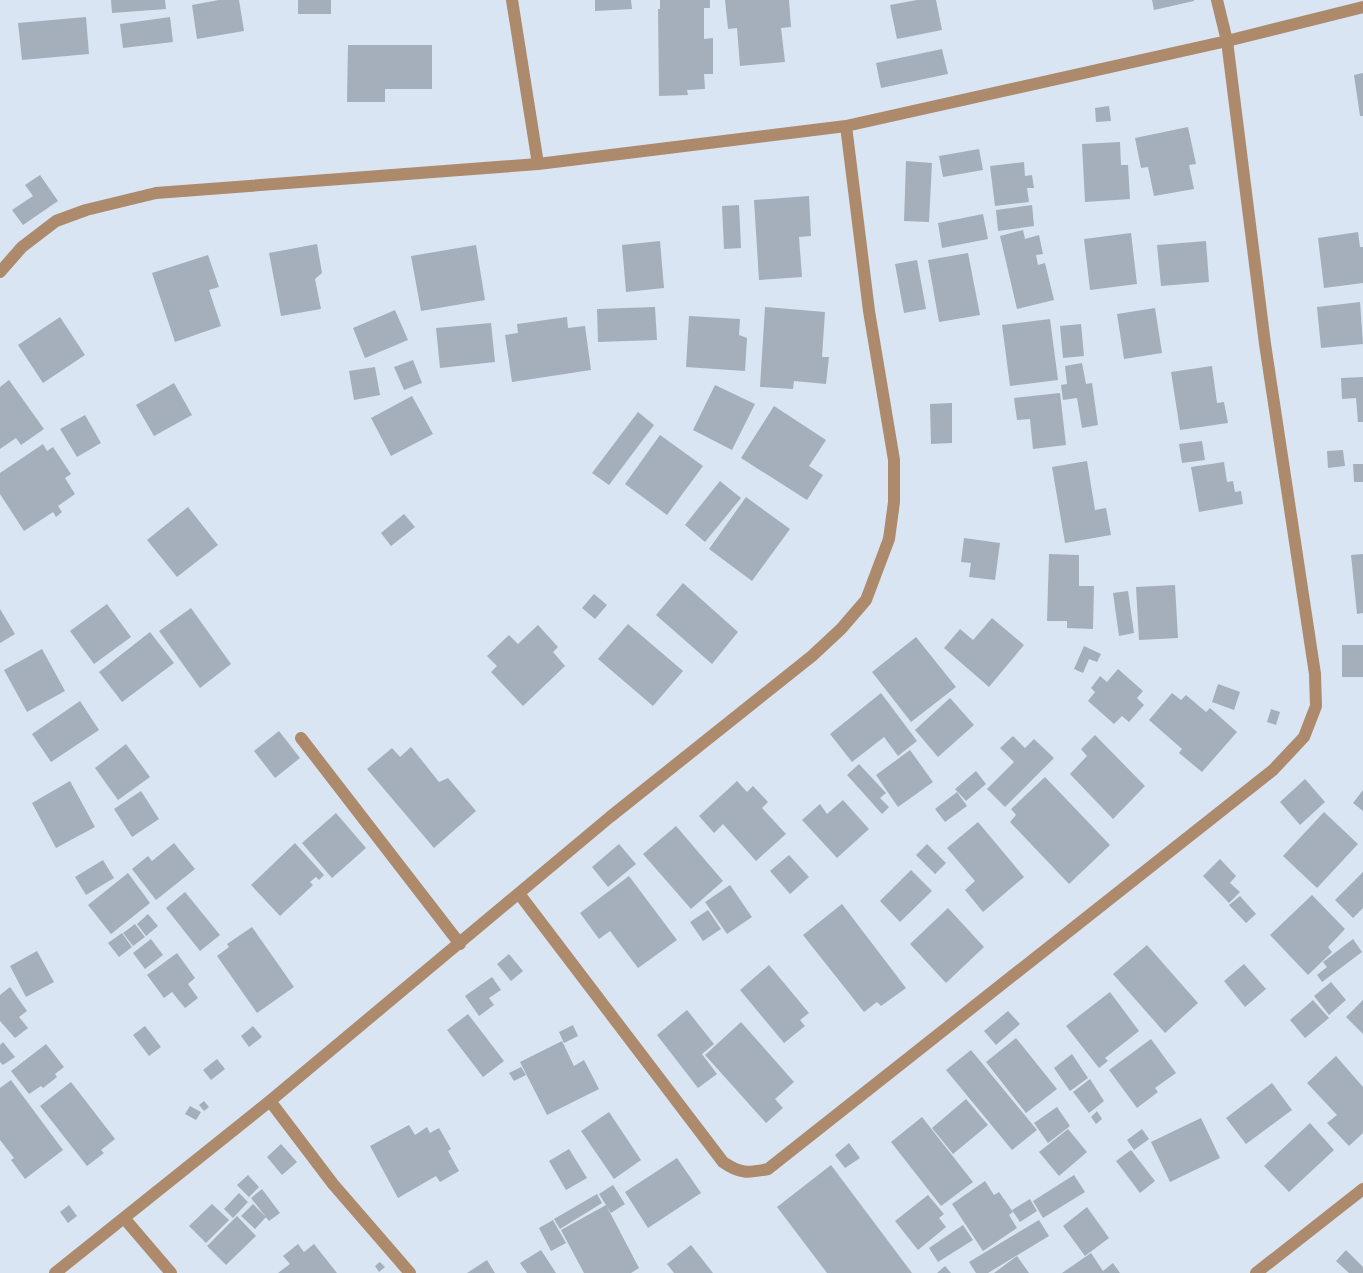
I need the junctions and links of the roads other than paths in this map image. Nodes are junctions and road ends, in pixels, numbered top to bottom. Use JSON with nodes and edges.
{"nodes":[{"id":1,"x":512,"y":0,"type":"edge"},
{"id":2,"x":1217,"y":0,"type":"edge"},
{"id":3,"x":1363,"y":8,"type":"edge"},
{"id":4,"x":1227,"y":41,"type":"junction"},
{"id":5,"x":846,"y":126,"type":"junction"},
{"id":6,"x":538,"y":164,"type":"junction"},
{"id":7,"x":0,"y":272,"type":"edge"},
{"id":8,"x":301,"y":738,"type":"dead end"},
{"id":9,"x":520,"y":894,"type":"junction"},
{"id":10,"x":460,"y":944,"type":"junction"},
{"id":11,"x":270,"y":1101,"type":"junction"},
{"id":12,"x":1363,"y":1189,"type":"edge"},
{"id":13,"x":124,"y":1218,"type":"junction"},
{"id":14,"x":55,"y":1273,"type":"edge"},
{"id":15,"x":171,"y":1273,"type":"edge"},
{"id":16,"x":410,"y":1273,"type":"edge"},
{"id":17,"x":1256,"y":1273,"type":"edge"}],
"edges":[{"from":1,"to":6,"type":"street"},
{"from":2,"to":4,"type":"street"},
{"from":3,"to":4,"type":"street"},
{"from":4,"to":5,"type":"street"},
{"from":4,"to":9,"type":"street"},
{"from":5,"to":6,"type":"street"},
{"from":5,"to":9,"type":"street"},
{"from":6,"to":7,"type":"street"},
{"from":8,"to":10,"type":"street"},
{"from":9,"to":10,"type":"street"},
{"from":10,"to":11,"type":"street"},
{"from":11,"to":13,"type":"street"},
{"from":11,"to":16,"type":"street"},
{"from":12,"to":17,"type":"street"},
{"from":13,"to":14,"type":"street"},
{"from":13,"to":15,"type":"street"}]}
